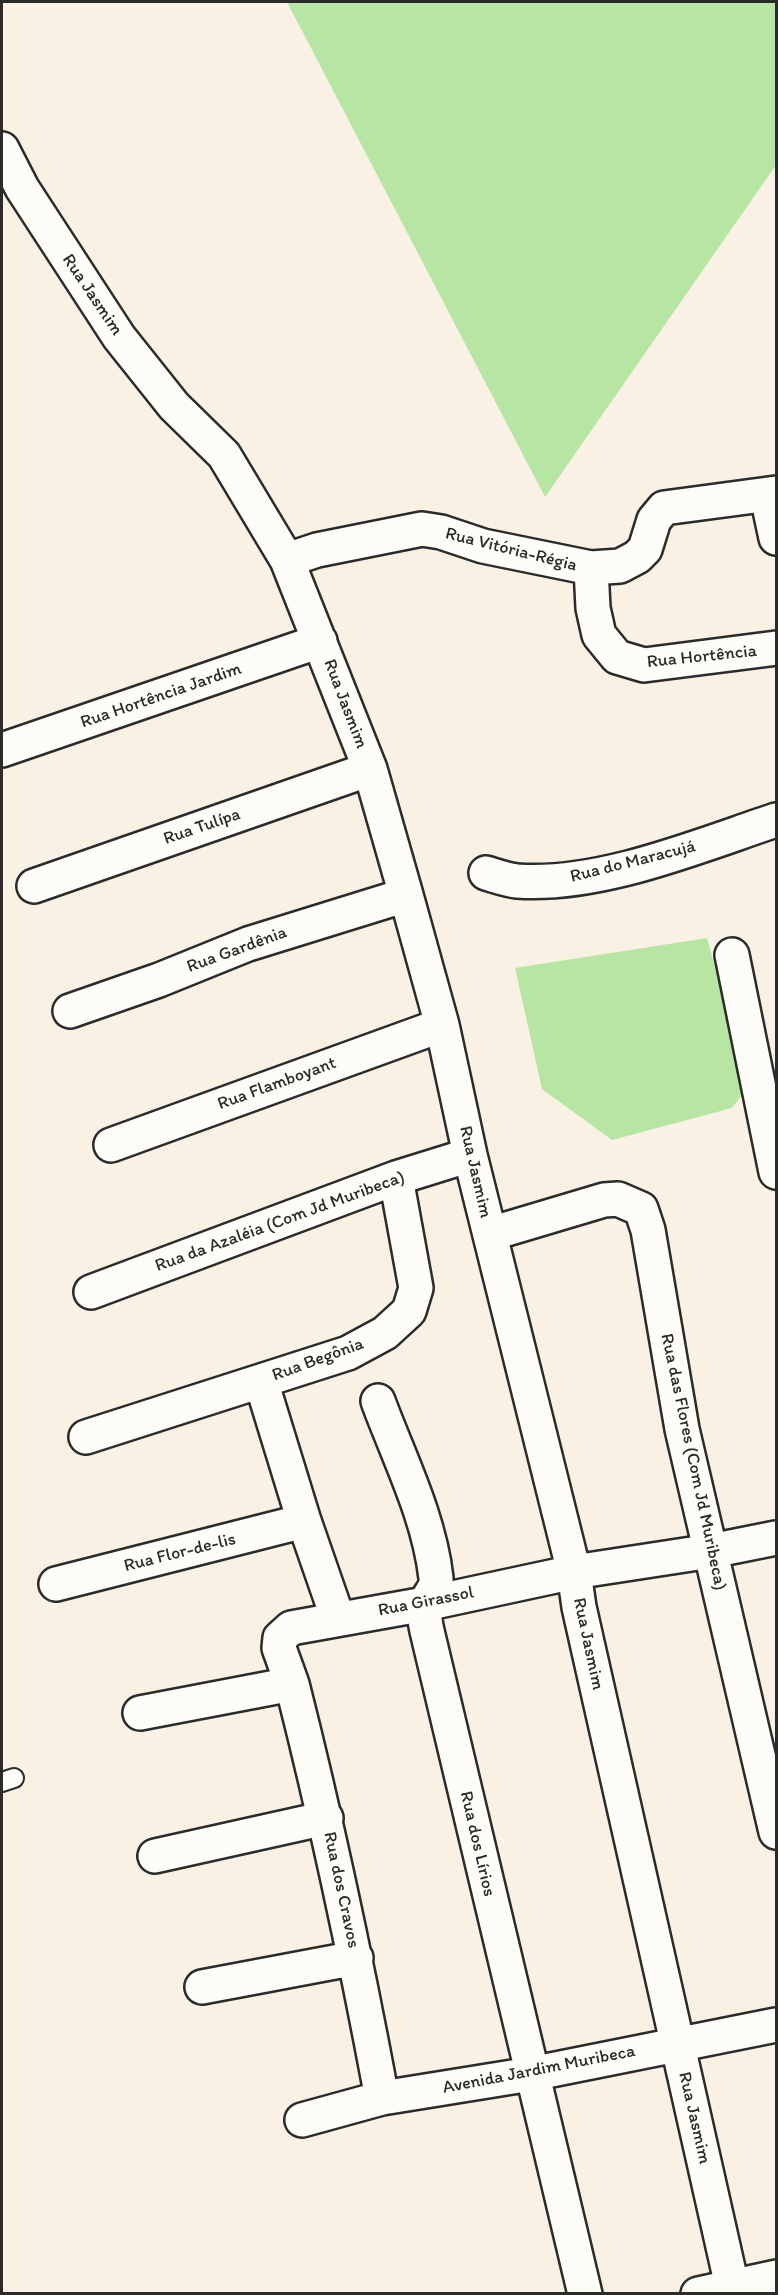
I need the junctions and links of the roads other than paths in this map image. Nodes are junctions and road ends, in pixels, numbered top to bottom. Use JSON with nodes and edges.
{"nodes":[{"id":1,"x":2,"y":149,"type":"edge"},
{"id":2,"x":772,"y":495,"type":"edge"},
{"id":3,"x":777,"y":538,"type":"edge"},
{"id":4,"x":288,"y":560,"type":"junction"},
{"id":5,"x":591,"y":568,"type":"junction"},
{"id":6,"x":320,"y":640,"type":"junction"},
{"id":7,"x":777,"y":648,"type":"edge"},
{"id":8,"x":2,"y":750,"type":"edge"},
{"id":9,"x":370,"y":769,"type":"junction"},
{"id":10,"x":777,"y":820,"type":"edge"},
{"id":11,"x":486,"y":873,"type":"dead end"},
{"id":12,"x":34,"y":886,"type":"dead end"},
{"id":13,"x":406,"y":895,"type":"junction"},
{"id":14,"x":732,"y":955,"type":"dead end"},
{"id":15,"x":70,"y":1011,"type":"dead end"},
{"id":16,"x":442,"y":1025,"type":"junction"},
{"id":17,"x":111,"y":1145,"type":"dead end"},
{"id":18,"x":470,"y":1155,"type":"junction"},
{"id":19,"x":777,"y":1172,"type":"edge"},
{"id":20,"x":396,"y":1178,"type":"junction"},
{"id":21,"x":490,"y":1234,"type":"junction"},
{"id":22,"x":92,"y":1292,"type":"dead end"},
{"id":23,"x":261,"y":1381,"type":"junction"},
{"id":24,"x":378,"y":1401,"type":"dead end"},
{"id":25,"x":86,"y":1437,"type":"dead end"},
{"id":26,"x":304,"y":1521,"type":"junction"},
{"id":27,"x":777,"y":1538,"type":"edge"},
{"id":28,"x":711,"y":1551,"type":"junction"},
{"id":29,"x":574,"y":1572,"type":"junction"},
{"id":30,"x":56,"y":1584,"type":"dead end"},
{"id":31,"x":425,"y":1604,"type":"junction"},
{"id":32,"x":338,"y":1619,"type":"junction"},
{"id":33,"x":292,"y":1684,"type":"junction"},
{"id":34,"x":140,"y":1713,"type":"dead end"},
{"id":35,"x":326,"y":1818,"type":"junction"},
{"id":36,"x":777,"y":1832,"type":"edge"},
{"id":37,"x":155,"y":1856,"type":"dead end"},
{"id":38,"x":356,"y":1958,"type":"junction"},
{"id":39,"x":202,"y":1987,"type":"dead end"},
{"id":40,"x":777,"y":2025,"type":"edge"},
{"id":41,"x":678,"y":2043,"type":"junction"},
{"id":42,"x":531,"y":2074,"type":"junction"},
{"id":43,"x":382,"y":2098,"type":"junction"},
{"id":44,"x":302,"y":2120,"type":"dead end"},
{"id":45,"x":777,"y":2277,"type":"edge"},
{"id":46,"x":732,"y":2286,"type":"junction"},
{"id":47,"x":585,"y":2294,"type":"edge"},
{"id":48,"x":698,"y":2294,"type":"edge"}],
"edges":[{"from":1,"to":4,"type":"street","name":"Rua Jasmim"},
{"from":2,"to":3,"type":"street"},
{"from":2,"to":5,"type":"street","name":"Rua Vitória-Régia"},
{"from":4,"to":5,"type":"street","name":"Rua Vitória-Régia"},
{"from":4,"to":6,"type":"street","name":"Rua Jasmim"},
{"from":5,"to":7,"type":"street","name":"Rua Hortência"},
{"from":6,"to":8,"type":"street","name":"Rua Hortência Jardim"},
{"from":6,"to":9,"type":"street","name":"Rua Jasmim"},
{"from":9,"to":12,"type":"street","name":"Rua Tulípa"},
{"from":9,"to":13,"type":"street","name":"Rua Jasmim"},
{"from":10,"to":11,"type":"street","name":"Rua do Maracujá"},
{"from":13,"to":15,"type":"street","name":"Rua Gardênia"},
{"from":13,"to":16,"type":"street","name":"Rua Jasmim"},
{"from":14,"to":19,"type":"street"},
{"from":16,"to":17,"type":"street","name":"Rua Flamboyant"},
{"from":16,"to":18,"type":"street","name":"Rua Jasmim"},
{"from":18,"to":20,"type":"street","name":"Rua da Azaléia (Com Jd Muribeca)"},
{"from":18,"to":21,"type":"street","name":"Rua Jasmim"},
{"from":20,"to":22,"type":"street","name":"Rua da Azaléia (Com Jd Muribeca)"},
{"from":20,"to":23,"type":"street","name":"Rua Begônia"},
{"from":21,"to":28,"type":"street","name":"Rua das Flores (Com Jd Muribeca)"},
{"from":21,"to":29,"type":"street","name":"Rua Jasmim"},
{"from":23,"to":25,"type":"street","name":"Rua Begônia"},
{"from":23,"to":26,"type":"street","name":"Rua Begônia"},
{"from":24,"to":31,"type":"street","name":"Rua dos Lírios"},
{"from":26,"to":30,"type":"street","name":"Rua Flor-de-lis"},
{"from":26,"to":32,"type":"street","name":"Rua Begônia"},
{"from":27,"to":28,"type":"street","name":"Rua Girassol"},
{"from":28,"to":29,"type":"street","name":"Rua Girassol"},
{"from":28,"to":36,"type":"street","name":"Rua das Flores (Com Jd Muribeca)"},
{"from":29,"to":31,"type":"street","name":"Rua Girassol"},
{"from":29,"to":41,"type":"street","name":"Rua Jasmim"},
{"from":31,"to":32,"type":"street","name":"Rua Girassol"},
{"from":31,"to":42,"type":"street","name":"Rua dos Lírios"},
{"from":32,"to":33,"type":"street","name":"Rua Girassol"},
{"from":33,"to":34,"type":"street"},
{"from":33,"to":35,"type":"street","name":"Rua dos Cravos"},
{"from":35,"to":37,"type":"street"},
{"from":35,"to":38,"type":"street","name":"Rua dos Cravos"},
{"from":38,"to":39,"type":"street"},
{"from":38,"to":43,"type":"street","name":"Rua dos Cravos"},
{"from":40,"to":41,"type":"street","name":"Avenida Jardim Muribeca"},
{"from":41,"to":42,"type":"street","name":"Avenida Jardim Muribeca"},
{"from":41,"to":46,"type":"street","name":"Rua Jasmim"},
{"from":42,"to":43,"type":"street","name":"Avenida Jardim Muribeca"},
{"from":42,"to":47,"type":"street","name":"Rua dos Lírios"},
{"from":43,"to":44,"type":"street","name":"Avenida Jardim Muribeca"},
{"from":45,"to":46,"type":"street"},
{"from":46,"to":48,"type":"street"}]}
